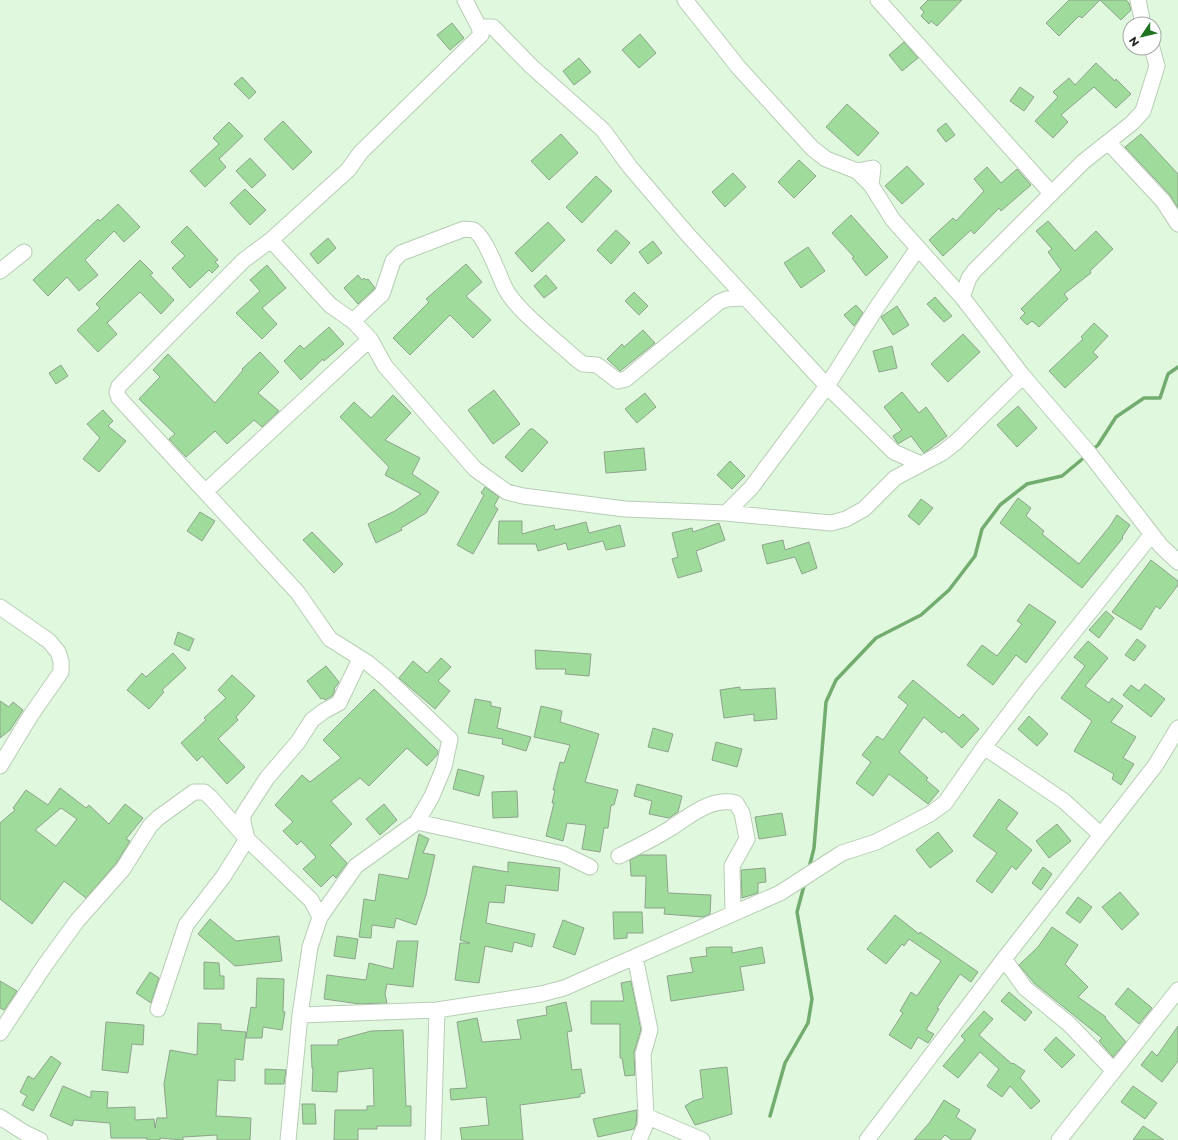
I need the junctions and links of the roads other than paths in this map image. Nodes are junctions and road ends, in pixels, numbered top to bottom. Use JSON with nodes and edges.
{"nodes":[{"id":1,"x":465,"y":0,"type":"edge"},
{"id":2,"x":685,"y":0,"type":"edge"},
{"id":3,"x":878,"y":0,"type":"edge"},
{"id":4,"x":1138,"y":0,"type":"edge"},
{"id":5,"x":1141,"y":16,"type":"edge"},
{"id":6,"x":479,"y":26,"type":"junction"},
{"id":7,"x":1154,"y":56,"type":"edge"},
{"id":8,"x":1109,"y":143,"type":"junction"},
{"id":9,"x":1051,"y":193,"type":"junction"},
{"id":10,"x":1178,"y":224,"type":"edge"},
{"id":11,"x":271,"y":240,"type":"junction"},
{"id":12,"x":918,"y":248,"type":"junction"},
{"id":13,"x":24,"y":252,"type":"dead end"},
{"id":14,"x":0,"y":271,"type":"edge"},
{"id":15,"x":744,"y":298,"type":"junction"},
{"id":16,"x":962,"y":298,"type":"junction"},
{"id":17,"x":353,"y":321,"type":"junction"},
{"id":18,"x":370,"y":339,"type":"junction"},
{"id":19,"x":1023,"y":376,"type":"junction"},
{"id":20,"x":827,"y":386,"type":"junction"},
{"id":21,"x":921,"y":464,"type":"junction"},
{"id":22,"x":206,"y":491,"type":"junction"},
{"id":23,"x":726,"y":513,"type":"junction"},
{"id":24,"x":1152,"y":534,"type":"junction"},
{"id":25,"x":1178,"y":562,"type":"edge"},
{"id":26,"x":0,"y":607,"type":"edge"},
{"id":27,"x":360,"y":659,"type":"junction"},
{"id":28,"x":1178,"y":728,"type":"edge"},
{"id":29,"x":984,"y":747,"type":"junction"},
{"id":30,"x":0,"y":766,"type":"edge"},
{"id":31,"x":417,"y":822,"type":"junction"},
{"id":32,"x":1101,"y":835,"type":"junction"},
{"id":33,"x":247,"y":839,"type":"junction"},
{"id":34,"x":620,"y":856,"type":"dead end"},
{"id":35,"x":590,"y":867,"type":"dead end"},
{"id":36,"x":732,"y":913,"type":"junction"},
{"id":37,"x":320,"y":917,"type":"junction"},
{"id":38,"x":635,"y":957,"type":"junction"},
{"id":39,"x":1004,"y":959,"type":"junction"},
{"id":40,"x":1178,"y":990,"type":"edge"},
{"id":41,"x":158,"y":1009,"type":"dead end"},
{"id":42,"x":437,"y":1010,"type":"junction"},
{"id":43,"x":300,"y":1015,"type":"junction"},
{"id":44,"x":0,"y":1033,"type":"edge"},
{"id":45,"x":1114,"y":1072,"type":"junction"},
{"id":46,"x":646,"y":1116,"type":"junction"},
{"id":47,"x":0,"y":1117,"type":"edge"},
{"id":48,"x":40,"y":1140,"type":"edge"},
{"id":49,"x":288,"y":1140,"type":"edge"},
{"id":50,"x":433,"y":1140,"type":"edge"},
{"id":51,"x":639,"y":1140,"type":"edge"},
{"id":52,"x":702,"y":1140,"type":"edge"},
{"id":53,"x":867,"y":1140,"type":"edge"},
{"id":54,"x":1059,"y":1140,"type":"edge"}],
"edges":[{"from":1,"to":6,"type":"street"},
{"from":2,"to":12,"type":"street"},
{"from":3,"to":9,"type":"street"},
{"from":4,"to":5,"type":"street"},
{"from":6,"to":11,"type":"street"},
{"from":6,"to":15,"type":"street"},
{"from":7,"to":8,"type":"street"},
{"from":8,"to":9,"type":"street"},
{"from":8,"to":10,"type":"street"},
{"from":9,"to":16,"type":"street"},
{"from":11,"to":17,"type":"street"},
{"from":11,"to":22,"type":"street"},
{"from":12,"to":16,"type":"street"},
{"from":12,"to":20,"type":"street"},
{"from":13,"to":14,"type":"street"},
{"from":15,"to":17,"type":"street"},
{"from":15,"to":20,"type":"street"},
{"from":16,"to":19,"type":"street"},
{"from":17,"to":18,"type":"street"},
{"from":18,"to":22,"type":"street"},
{"from":18,"to":23,"type":"street"},
{"from":19,"to":21,"type":"street"},
{"from":19,"to":24,"type":"street"},
{"from":20,"to":21,"type":"street"},
{"from":20,"to":23,"type":"street"},
{"from":21,"to":23,"type":"street"},
{"from":22,"to":27,"type":"street"},
{"from":24,"to":25,"type":"street"},
{"from":24,"to":29,"type":"street"},
{"from":26,"to":30,"type":"street"},
{"from":27,"to":31,"type":"street"},
{"from":27,"to":33,"type":"street"},
{"from":28,"to":32,"type":"street"},
{"from":29,"to":32,"type":"street"},
{"from":29,"to":36,"type":"street"},
{"from":31,"to":35,"type":"street"},
{"from":31,"to":37,"type":"street"},
{"from":32,"to":39,"type":"street"},
{"from":33,"to":37,"type":"street"},
{"from":33,"to":41,"type":"street"},
{"from":33,"to":44,"type":"street"},
{"from":34,"to":36,"type":"street"},
{"from":36,"to":38,"type":"street"},
{"from":37,"to":43,"type":"street"},
{"from":38,"to":42,"type":"street"},
{"from":38,"to":46,"type":"street"},
{"from":39,"to":45,"type":"street"},
{"from":39,"to":53,"type":"street"},
{"from":40,"to":45,"type":"street"},
{"from":42,"to":43,"type":"street"},
{"from":42,"to":50,"type":"street"},
{"from":43,"to":49,"type":"street"},
{"from":45,"to":54,"type":"street"},
{"from":46,"to":51,"type":"street"},
{"from":46,"to":52,"type":"street"},
{"from":47,"to":48,"type":"street"}]}
